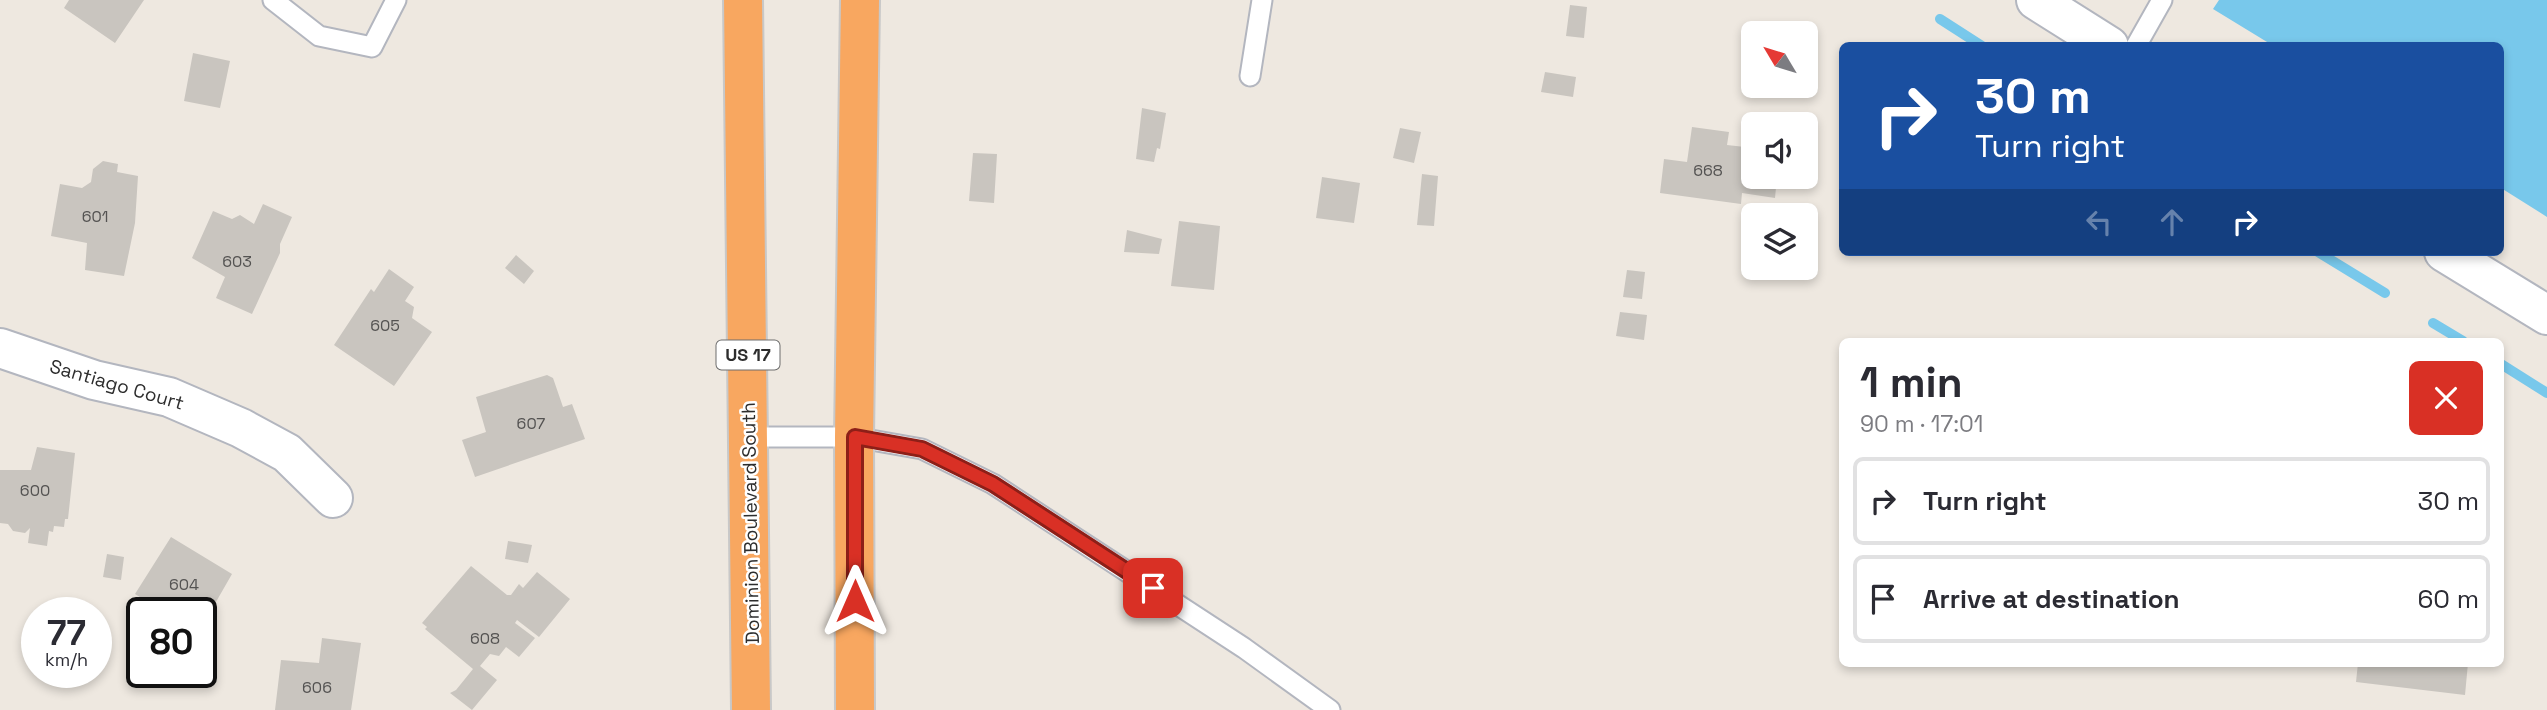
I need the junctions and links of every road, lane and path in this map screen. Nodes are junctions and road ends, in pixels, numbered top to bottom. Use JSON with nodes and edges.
{"nodes":[{"id":1,"x":273,"y":0,"type":"edge"},
{"id":2,"x":396,"y":0,"type":"edge"},
{"id":3,"x":743,"y":0,"type":"edge"},
{"id":4,"x":860,"y":0,"type":"edge"},
{"id":5,"x":1262,"y":0,"type":"edge"},
{"id":6,"x":2036,"y":0,"type":"edge"},
{"id":7,"x":2162,"y":0,"type":"edge"},
{"id":8,"x":2103,"y":42,"type":"edge"},
{"id":9,"x":2138,"y":42,"type":"edge"},
{"id":10,"x":1250,"y":76,"type":"dead end"},
{"id":11,"x":2451,"y":256,"type":"edge"},
{"id":12,"x":2547,"y":315,"type":"edge"},
{"id":13,"x":0,"y":348,"type":"edge"},
{"id":14,"x":749,"y":437,"type":"junction"},
{"id":15,"x":855,"y":437,"type":"junction"},
{"id":16,"x":333,"y":498,"type":"dead end"},
{"id":17,"x":751,"y":710,"type":"edge"},
{"id":18,"x":855,"y":710,"type":"edge"},
{"id":19,"x":1330,"y":710,"type":"edge"}],
"edges":[{"from":1,"to":2,"type":"lane"},
{"from":3,"to":14,"type":"highway","name":"Dominion Boulevard South","number":"US 17"},
{"from":4,"to":15,"type":"highway"},
{"from":5,"to":10,"type":"lane"},
{"from":6,"to":8,"type":"street"},
{"from":7,"to":9,"type":"lane"},
{"from":11,"to":12,"type":"street"},
{"from":13,"to":16,"type":"street","name":"Santiago Court"},
{"from":14,"to":15,"type":"lane"},
{"from":14,"to":17,"type":"highway","name":"Dominion Boulevard South","number":"US 17"},
{"from":15,"to":18,"type":"highway"},
{"from":15,"to":19,"type":"lane"}]}
